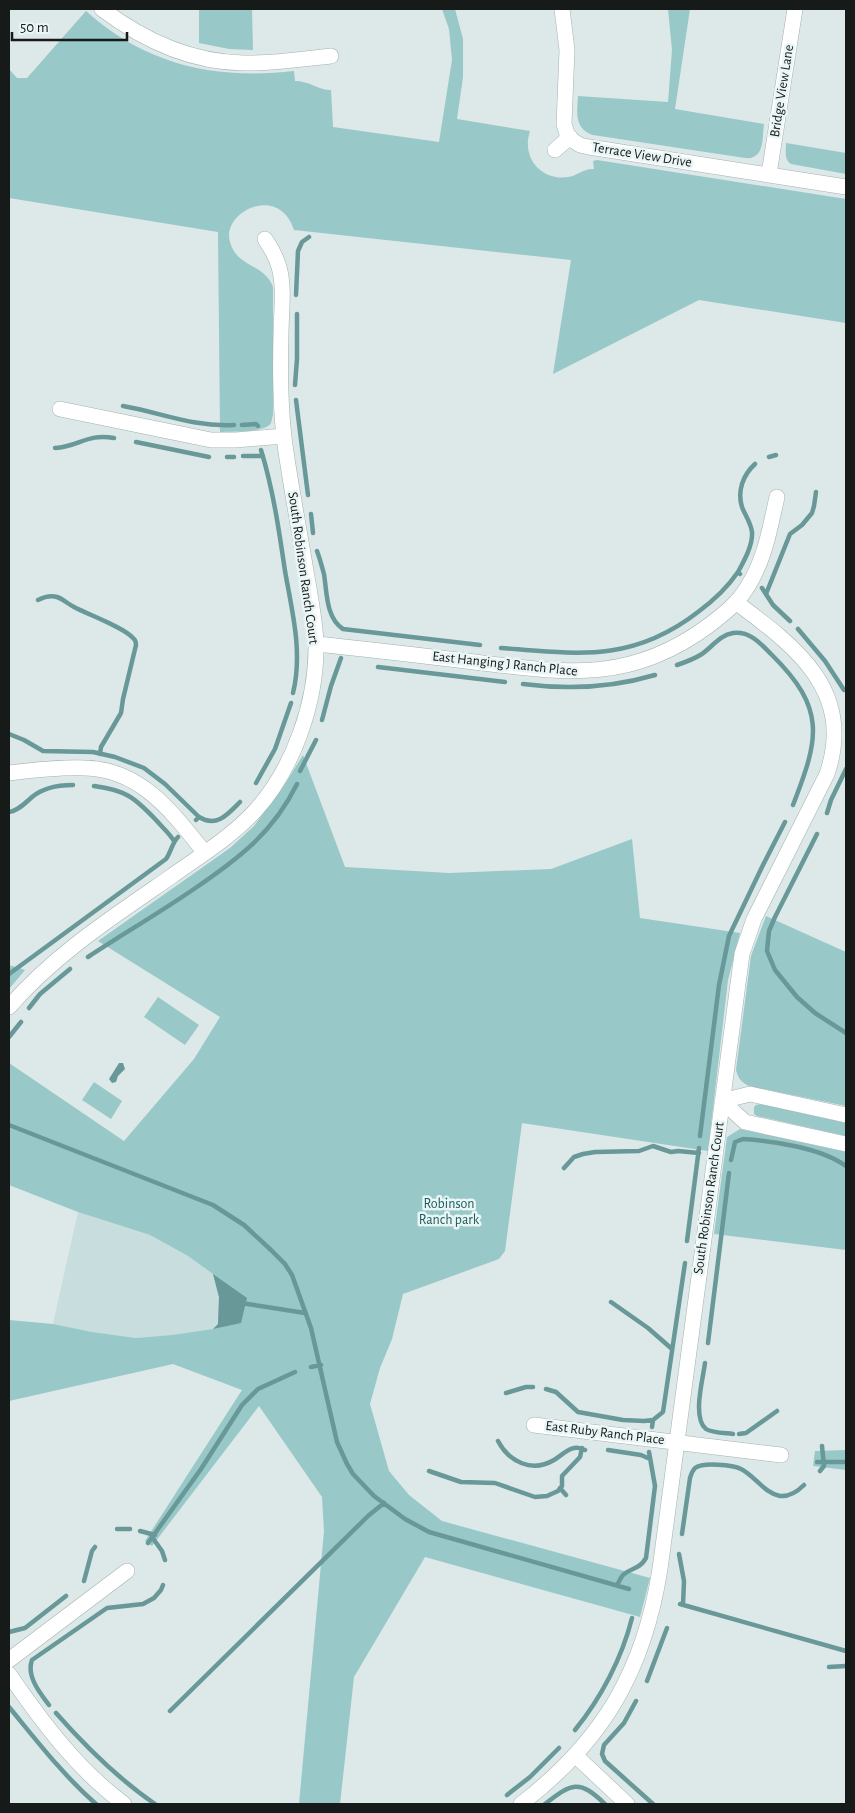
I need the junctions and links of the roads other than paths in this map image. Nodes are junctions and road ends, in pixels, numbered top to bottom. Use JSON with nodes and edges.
{"nodes":[{"id":1,"x":102,"y":9,"type":"edge"},
{"id":2,"x":562,"y":9,"type":"edge"},
{"id":3,"x":795,"y":9,"type":"edge"},
{"id":4,"x":331,"y":56,"type":"dead end"},
{"id":5,"x":570,"y":137,"type":"junction"},
{"id":6,"x":555,"y":150,"type":"dead end"},
{"id":7,"x":769,"y":174,"type":"junction"},
{"id":8,"x":846,"y":187,"type":"edge"},
{"id":9,"x":265,"y":239,"type":"dead end"},
{"id":10,"x":60,"y":409,"type":"dead end"},
{"id":11,"x":284,"y":436,"type":"junction"},
{"id":12,"x":777,"y":497,"type":"dead end"},
{"id":13,"x":737,"y":603,"type":"junction"},
{"id":14,"x":316,"y":644,"type":"junction"},
{"id":15,"x":9,"y":773,"type":"edge"},
{"id":16,"x":205,"y":853,"type":"junction"},
{"id":17,"x":9,"y":1007,"type":"edge"},
{"id":18,"x":722,"y":1101,"type":"junction"},
{"id":19,"x":846,"y":1115,"type":"edge"},
{"id":20,"x":846,"y":1144,"type":"edge"},
{"id":21,"x":534,"y":1425,"type":"dead end"},
{"id":22,"x":677,"y":1442,"type":"junction"},
{"id":23,"x":781,"y":1456,"type":"dead end"},
{"id":24,"x":127,"y":1571,"type":"dead end"},
{"id":25,"x":9,"y":1660,"type":"edge"},
{"id":26,"x":9,"y":1674,"type":"edge"},
{"id":27,"x":576,"y":1756,"type":"junction"},
{"id":28,"x":124,"y":1804,"type":"edge"},
{"id":29,"x":521,"y":1804,"type":"edge"},
{"id":30,"x":627,"y":1804,"type":"edge"}],
"edges":[{"from":1,"to":4,"type":"street"},
{"from":2,"to":5,"type":"street"},
{"from":3,"to":7,"type":"street","name":"Bridge View Lane"},
{"from":5,"to":6,"type":"street"},
{"from":5,"to":7,"type":"street","name":"Terrace View Drive"},
{"from":7,"to":8,"type":"street","name":"Terrace View Drive"},
{"from":9,"to":11,"type":"street","name":"South Robinson Ranch Court"},
{"from":10,"to":11,"type":"street"},
{"from":11,"to":14,"type":"street","name":"South Robinson Ranch Court"},
{"from":12,"to":13,"type":"street","name":"East Hanging J Ranch Place"},
{"from":13,"to":14,"type":"street","name":"East Hanging J Ranch Place"},
{"from":13,"to":18,"type":"street","name":"South Robinson Ranch Court"},
{"from":14,"to":16,"type":"street","name":"South Robinson Ranch Court"},
{"from":15,"to":16,"type":"street"},
{"from":16,"to":17,"type":"street","name":"South Robinson Ranch Court"},
{"from":18,"to":19,"type":"street"},
{"from":18,"to":20,"type":"street"},
{"from":18,"to":22,"type":"street","name":"South Robinson Ranch Court"},
{"from":21,"to":22,"type":"street","name":"East Ruby Ranch Place"},
{"from":22,"to":23,"type":"street","name":"East Ruby Ranch Place"},
{"from":22,"to":27,"type":"street","name":"South Robinson Ranch Court"},
{"from":24,"to":25,"type":"street"},
{"from":26,"to":28,"type":"street"},
{"from":27,"to":29,"type":"street","name":"South Robinson Ranch Court"},
{"from":27,"to":30,"type":"street"}]}
